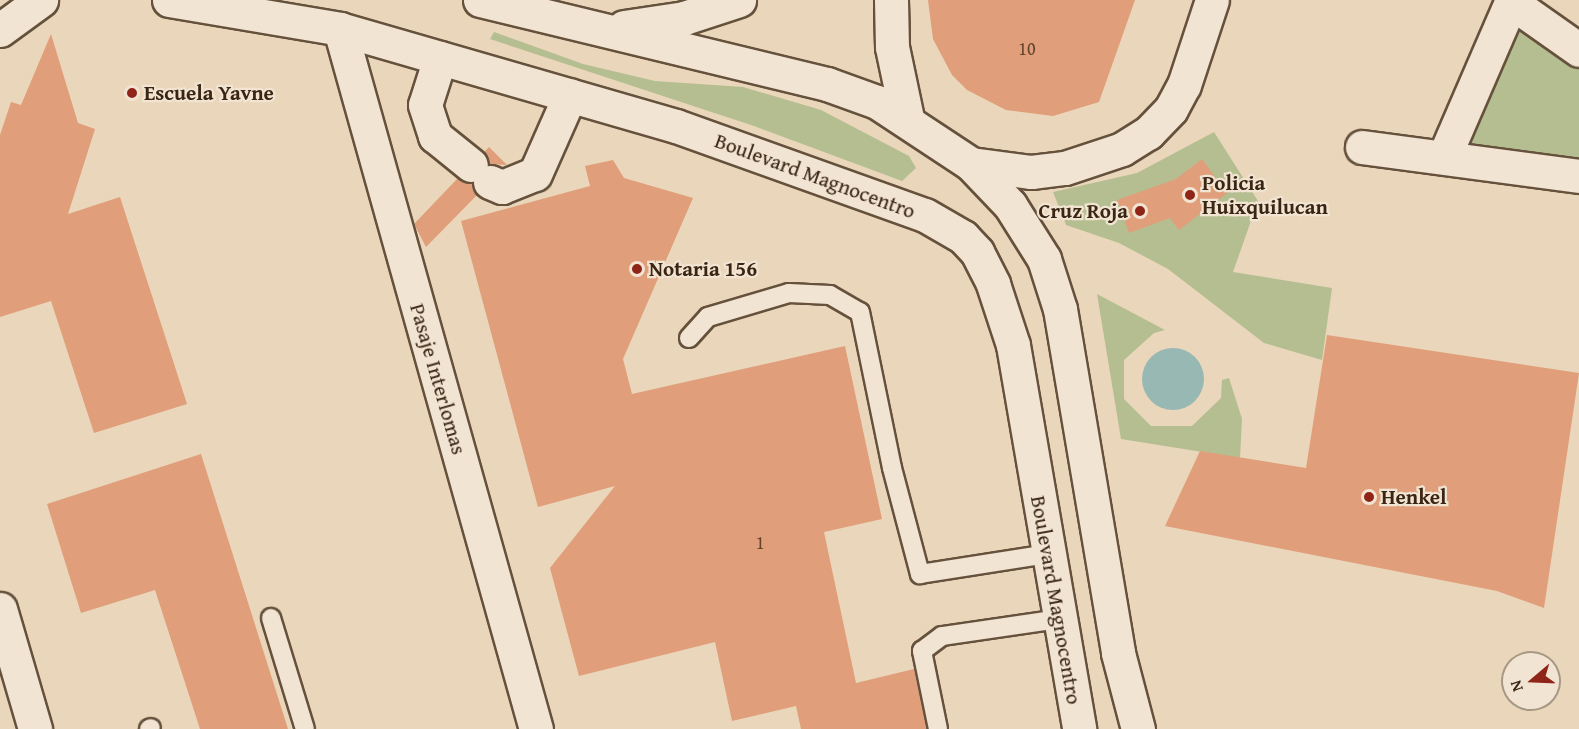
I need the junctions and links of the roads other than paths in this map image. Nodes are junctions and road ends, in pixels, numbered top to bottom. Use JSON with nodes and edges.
{"nodes":[{"id":1,"x":41,"y":0,"type":"edge"},
{"id":2,"x":169,"y":0,"type":"edge"},
{"id":3,"x":480,"y":0,"type":"edge"},
{"id":4,"x":739,"y":0,"type":"edge"},
{"id":5,"x":891,"y":0,"type":"edge"},
{"id":6,"x":1212,"y":0,"type":"edge"},
{"id":7,"x":1511,"y":1,"type":"edge"},
{"id":8,"x":599,"y":28,"type":"junction"},
{"id":9,"x":340,"y":29,"type":"junction"},
{"id":10,"x":0,"y":30,"type":"edge"},
{"id":11,"x":1579,"y":50,"type":"edge"},
{"id":12,"x":440,"y":58,"type":"junction"},
{"id":13,"x":570,"y":95,"type":"junction"},
{"id":14,"x":907,"y":118,"type":"junction"},
{"id":15,"x":1362,"y":147,"type":"dead end"},
{"id":16,"x":1444,"y":157,"type":"junction"},
{"id":17,"x":971,"y":164,"type":"junction"},
{"id":18,"x":1579,"y":176,"type":"edge"},
{"id":19,"x":689,"y":338,"type":"dead end"},
{"id":20,"x":1047,"y":554,"type":"junction"},
{"id":21,"x":0,"y":609,"type":"edge"},
{"id":22,"x":271,"y":618,"type":"dead end"},
{"id":23,"x":1058,"y":619,"type":"junction"},
{"id":24,"x":35,"y":729,"type":"edge"},
{"id":25,"x":305,"y":729,"type":"edge"},
{"id":26,"x":536,"y":729,"type":"edge"},
{"id":27,"x":938,"y":729,"type":"edge"},
{"id":28,"x":1079,"y":729,"type":"edge"},
{"id":29,"x":1138,"y":729,"type":"edge"}],
"edges":[{"from":1,"to":10,"type":"street"},
{"from":2,"to":9,"type":"street","name":"Boulevard Magnocentro"},
{"from":3,"to":8,"type":"street"},
{"from":4,"to":8,"type":"street"},
{"from":5,"to":14,"type":"street"},
{"from":6,"to":17,"type":"street"},
{"from":7,"to":11,"type":"street"},
{"from":7,"to":16,"type":"street"},
{"from":8,"to":14,"type":"street"},
{"from":9,"to":12,"type":"street","name":"Boulevard Magnocentro"},
{"from":9,"to":26,"type":"street","name":"Pasaje Interlomas"},
{"from":12,"to":13,"type":"street","name":"Boulevard Magnocentro"},
{"from":12,"to":13,"type":"street"},
{"from":13,"to":20,"type":"street","name":"Boulevard Magnocentro"},
{"from":14,"to":17,"type":"street"},
{"from":15,"to":16,"type":"street"},
{"from":16,"to":18,"type":"street"},
{"from":17,"to":29,"type":"street"},
{"from":19,"to":20,"type":"lane"},
{"from":20,"to":23,"type":"street","name":"Boulevard Magnocentro"},
{"from":21,"to":24,"type":"street"},
{"from":22,"to":25,"type":"lane"},
{"from":23,"to":27,"type":"lane"},
{"from":23,"to":28,"type":"street","name":"Boulevard Magnocentro"}]}
